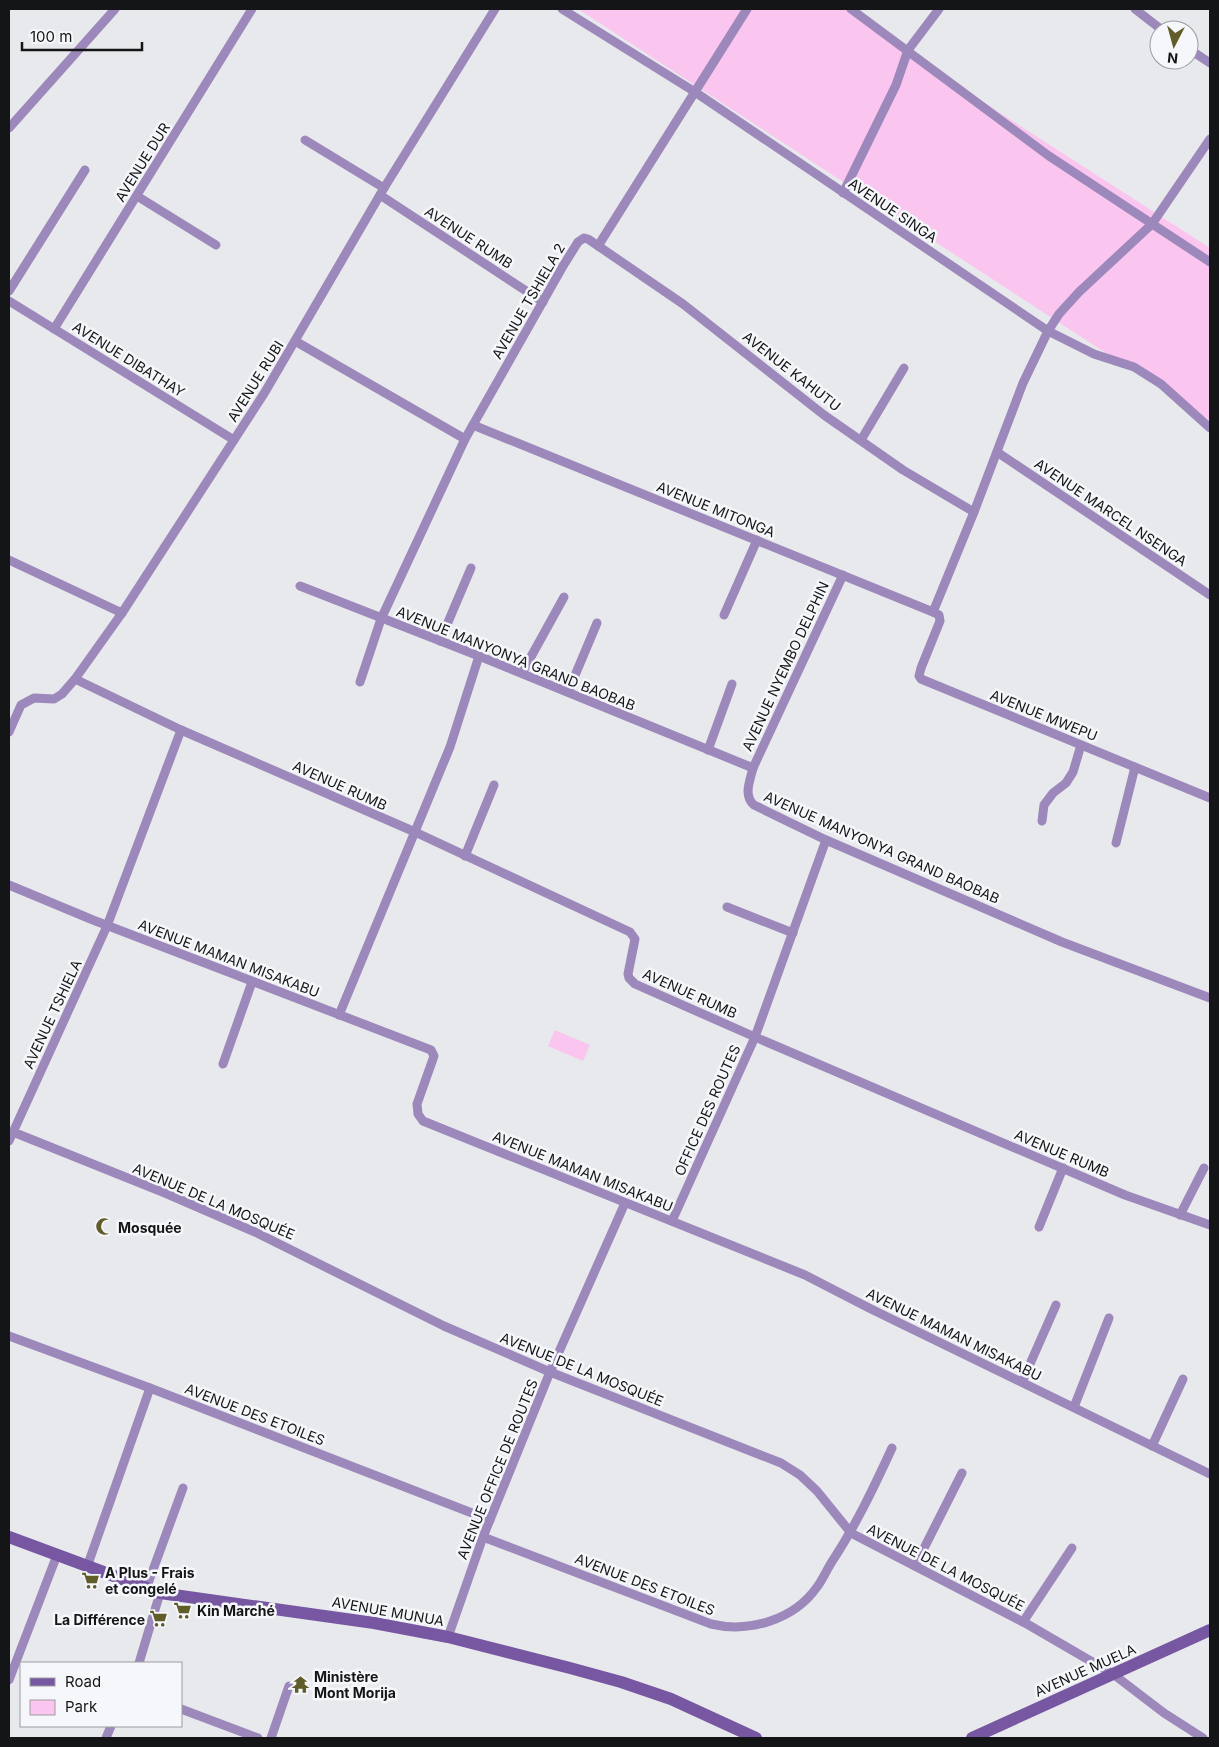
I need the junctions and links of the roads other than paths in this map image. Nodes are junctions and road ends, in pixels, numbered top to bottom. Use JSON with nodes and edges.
{"nodes":[{"id":1,"x":115,"y":9,"type":"edge"},
{"id":2,"x":252,"y":9,"type":"edge"},
{"id":3,"x":495,"y":9,"type":"edge"},
{"id":4,"x":562,"y":9,"type":"edge"},
{"id":5,"x":747,"y":9,"type":"edge"},
{"id":6,"x":851,"y":9,"type":"edge"},
{"id":7,"x":939,"y":9,"type":"edge"},
{"id":8,"x":1135,"y":9,"type":"edge"},
{"id":9,"x":1149,"y":20,"type":"edge"},
{"id":10,"x":908,"y":50,"type":"junction"},
{"id":11,"x":1199,"y":56,"type":"edge"},
{"id":12,"x":1210,"y":63,"type":"edge"},
{"id":13,"x":695,"y":92,"type":"junction"},
{"id":14,"x":9,"y":128,"type":"edge"},
{"id":15,"x":1210,"y":139,"type":"edge"},
{"id":16,"x":305,"y":140,"type":"dead end"},
{"id":17,"x":85,"y":170,"type":"dead end"},
{"id":18,"x":382,"y":192,"type":"junction"},
{"id":19,"x":843,"y":193,"type":"junction"},
{"id":20,"x":137,"y":196,"type":"junction"},
{"id":21,"x":1152,"y":224,"type":"junction"},
{"id":22,"x":216,"y":245,"type":"dead end"},
{"id":23,"x":598,"y":246,"type":"junction"},
{"id":24,"x":1210,"y":262,"type":"edge"},
{"id":25,"x":9,"y":291,"type":"edge"},
{"id":26,"x":9,"y":302,"type":"edge"},
{"id":27,"x":543,"y":302,"type":"junction"},
{"id":28,"x":54,"y":329,"type":"junction"},
{"id":29,"x":1048,"y":331,"type":"junction"},
{"id":30,"x":295,"y":341,"type":"junction"},
{"id":31,"x":904,"y":368,"type":"dead end"},
{"id":32,"x":473,"y":425,"type":"junction"},
{"id":33,"x":1210,"y":428,"type":"edge"},
{"id":34,"x":465,"y":439,"type":"junction"},
{"id":35,"x":234,"y":440,"type":"junction"},
{"id":36,"x":861,"y":440,"type":"junction"},
{"id":37,"x":997,"y":452,"type":"junction"},
{"id":38,"x":974,"y":512,"type":"junction"},
{"id":39,"x":758,"y":540,"type":"junction"},
{"id":40,"x":9,"y":560,"type":"edge"},
{"id":41,"x":471,"y":568,"type":"dead end"},
{"id":42,"x":843,"y":575,"type":"junction"},
{"id":43,"x":300,"y":586,"type":"dead end"},
{"id":44,"x":1210,"y":595,"type":"edge"},
{"id":45,"x":564,"y":597,"type":"dead end"},
{"id":46,"x":933,"y":612,"type":"junction"},
{"id":47,"x":122,"y":613,"type":"junction"},
{"id":48,"x":724,"y":615,"type":"dead end"},
{"id":49,"x":381,"y":619,"type":"junction"},
{"id":50,"x":597,"y":623,"type":"dead end"},
{"id":51,"x":440,"y":641,"type":"junction"},
{"id":52,"x":479,"y":656,"type":"junction"},
{"id":53,"x":522,"y":674,"type":"junction"},
{"id":54,"x":75,"y":679,"type":"junction"},
{"id":55,"x":360,"y":682,"type":"dead end"},
{"id":56,"x":732,"y":684,"type":"dead end"},
{"id":57,"x":568,"y":692,"type":"junction"},
{"id":58,"x":181,"y":730,"type":"junction"},
{"id":59,"x":9,"y":732,"type":"edge"},
{"id":60,"x":1081,"y":745,"type":"junction"},
{"id":61,"x":708,"y":750,"type":"junction"},
{"id":62,"x":1135,"y":767,"type":"junction"},
{"id":63,"x":753,"y":768,"type":"junction"},
{"id":64,"x":494,"y":785,"type":"dead end"},
{"id":65,"x":1210,"y":798,"type":"edge"},
{"id":66,"x":1042,"y":821,"type":"dead end"},
{"id":67,"x":414,"y":832,"type":"junction"},
{"id":68,"x":826,"y":840,"type":"junction"},
{"id":69,"x":1116,"y":843,"type":"dead end"},
{"id":70,"x":465,"y":856,"type":"junction"},
{"id":71,"x":9,"y":885,"type":"edge"},
{"id":72,"x":727,"y":907,"type":"dead end"},
{"id":73,"x":107,"y":926,"type":"junction"},
{"id":74,"x":793,"y":933,"type":"junction"},
{"id":75,"x":252,"y":982,"type":"junction"},
{"id":76,"x":1210,"y":998,"type":"edge"},
{"id":77,"x":339,"y":1015,"type":"junction"},
{"id":78,"x":754,"y":1037,"type":"junction"},
{"id":79,"x":223,"y":1064,"type":"dead end"},
{"id":80,"x":11,"y":1137,"type":"edge"},
{"id":81,"x":1063,"y":1168,"type":"junction"},
{"id":82,"x":1204,"y":1168,"type":"dead end"},
{"id":83,"x":624,"y":1203,"type":"junction"},
{"id":84,"x":1180,"y":1215,"type":"junction"},
{"id":85,"x":672,"y":1221,"type":"junction"},
{"id":86,"x":1210,"y":1225,"type":"edge"},
{"id":87,"x":1039,"y":1227,"type":"dead end"},
{"id":88,"x":1056,"y":1305,"type":"dead end"},
{"id":89,"x":1109,"y":1318,"type":"dead end"},
{"id":90,"x":9,"y":1336,"type":"edge"},
{"id":91,"x":550,"y":1372,"type":"junction"},
{"id":92,"x":1182,"y":1380,"type":"dead end"},
{"id":93,"x":1022,"y":1382,"type":"junction"},
{"id":94,"x":150,"y":1388,"type":"junction"},
{"id":95,"x":1074,"y":1408,"type":"junction"},
{"id":96,"x":1152,"y":1446,"type":"junction"},
{"id":97,"x":892,"y":1448,"type":"dead end"},
{"id":98,"x":962,"y":1473,"type":"dead end"},
{"id":99,"x":1210,"y":1474,"type":"edge"},
{"id":100,"x":183,"y":1488,"type":"dead end"},
{"id":101,"x":490,"y":1520,"type":"junction"},
{"id":102,"x":851,"y":1533,"type":"junction"},
{"id":103,"x":9,"y":1537,"type":"edge"},
{"id":104,"x":482,"y":1537,"type":"junction"},
{"id":105,"x":1072,"y":1548,"type":"dead end"},
{"id":106,"x":57,"y":1555,"type":"junction"},
{"id":107,"x":87,"y":1566,"type":"junction"},
{"id":108,"x":915,"y":1566,"type":"junction"},
{"id":109,"x":146,"y":1589,"type":"junction"},
{"id":110,"x":160,"y":1593,"type":"junction"},
{"id":111,"x":1023,"y":1622,"type":"junction"},
{"id":112,"x":1210,"y":1630,"type":"edge"},
{"id":113,"x":448,"y":1636,"type":"junction"},
{"id":114,"x":139,"y":1662,"type":"edge"},
{"id":115,"x":1113,"y":1674,"type":"junction"},
{"id":116,"x":9,"y":1680,"type":"edge"},
{"id":117,"x":290,"y":1686,"type":"dead end"},
{"id":118,"x":182,"y":1709,"type":"edge"},
{"id":119,"x":258,"y":1738,"type":"edge"},
{"id":120,"x":272,"y":1738,"type":"edge"},
{"id":121,"x":756,"y":1738,"type":"edge"},
{"id":122,"x":972,"y":1738,"type":"edge"},
{"id":123,"x":1203,"y":1738,"type":"edge"}],
"edges":[{"from":1,"to":14,"type":"street"},
{"from":2,"to":20,"type":"street","name":"AVENUE DUR"},
{"from":3,"to":18,"type":"street","name":"AVENUE RUBI"},
{"from":4,"to":13,"type":"street","name":"AVENUE SINGA"},
{"from":5,"to":13,"type":"street"},
{"from":6,"to":10,"type":"street"},
{"from":7,"to":10,"type":"street"},
{"from":8,"to":9,"type":"street"},
{"from":10,"to":19,"type":"street"},
{"from":10,"to":21,"type":"street"},
{"from":11,"to":12,"type":"street"},
{"from":13,"to":19,"type":"street","name":"AVENUE SINGA"},
{"from":13,"to":23,"type":"street"},
{"from":15,"to":21,"type":"street"},
{"from":16,"to":18,"type":"street"},
{"from":17,"to":25,"type":"street"},
{"from":18,"to":27,"type":"street","name":"AVENUE RUMB"},
{"from":18,"to":30,"type":"street","name":"AVENUE RUBI"},
{"from":19,"to":29,"type":"street","name":"AVENUE SINGA"},
{"from":20,"to":22,"type":"street"},
{"from":20,"to":28,"type":"street","name":"AVENUE DUR"},
{"from":21,"to":24,"type":"street"},
{"from":21,"to":29,"type":"street"},
{"from":23,"to":27,"type":"street","name":"AVENUE TSHIELA 2"},
{"from":23,"to":36,"type":"street","name":"AVENUE KAHUTU"},
{"from":26,"to":28,"type":"street","name":"AVENUE DIBATHAY"},
{"from":27,"to":32,"type":"street","name":"AVENUE TSHIELA 2"},
{"from":28,"to":35,"type":"street","name":"AVENUE DIBATHAY"},
{"from":29,"to":33,"type":"street","name":"AVENUE SINGA"},
{"from":29,"to":37,"type":"street"},
{"from":30,"to":34,"type":"street"},
{"from":30,"to":35,"type":"street","name":"AVENUE RUBI"},
{"from":31,"to":36,"type":"street"},
{"from":32,"to":34,"type":"street","name":"AVENUE TSHIELA 2"},
{"from":32,"to":39,"type":"street","name":"AVENUE MITONGA"},
{"from":34,"to":49,"type":"street","name":"AVENUE TSHIELA 2"},
{"from":35,"to":47,"type":"street","name":"AVENUE RUBI"},
{"from":36,"to":38,"type":"street","name":"AVENUE KAHUTU"},
{"from":37,"to":38,"type":"street"},
{"from":37,"to":44,"type":"street","name":"AVENUE MARCEL NSENGA"},
{"from":38,"to":46,"type":"street"},
{"from":39,"to":42,"type":"street","name":"AVENUE MITONGA"},
{"from":39,"to":48,"type":"street"},
{"from":40,"to":47,"type":"street"},
{"from":41,"to":51,"type":"street"},
{"from":42,"to":46,"type":"street","name":"AVENUE MITONGA"},
{"from":42,"to":63,"type":"street","name":"AVENUE NYEMBO DELPHIN"},
{"from":43,"to":49,"type":"street","name":"AVENUE MANYONYA GRAND BAOBAB"},
{"from":45,"to":53,"type":"street"},
{"from":46,"to":60,"type":"street","name":"AVENUE MWEPU"},
{"from":47,"to":54,"type":"street","name":"AVENUE RUBI"},
{"from":49,"to":51,"type":"street","name":"AVENUE MANYONYA GRAND BAOBAB"},
{"from":49,"to":55,"type":"street","name":"AVENUE TSHIELA 2"},
{"from":50,"to":57,"type":"street"},
{"from":51,"to":52,"type":"street","name":"AVENUE MANYONYA GRAND BAOBAB"},
{"from":52,"to":53,"type":"street","name":"AVENUE MANYONYA GRAND BAOBAB"},
{"from":52,"to":67,"type":"street"},
{"from":53,"to":57,"type":"street","name":"AVENUE MANYONYA GRAND BAOBAB"},
{"from":54,"to":58,"type":"street","name":"AVENUE RUMB"},
{"from":54,"to":59,"type":"street","name":"AVENUE RUBI"},
{"from":56,"to":61,"type":"street"},
{"from":57,"to":61,"type":"street","name":"AVENUE MANYONYA GRAND BAOBAB"},
{"from":58,"to":67,"type":"street","name":"AVENUE RUMB"},
{"from":58,"to":73,"type":"street","name":"AVENUE TSHIELA"},
{"from":60,"to":62,"type":"street","name":"AVENUE MWEPU"},
{"from":60,"to":66,"type":"street"},
{"from":61,"to":63,"type":"street","name":"AVENUE MANYONYA GRAND BAOBAB"},
{"from":62,"to":65,"type":"street","name":"AVENUE MWEPU"},
{"from":62,"to":69,"type":"street"},
{"from":63,"to":68,"type":"street","name":"AVENUE MANYONYA GRAND BAOBAB"},
{"from":64,"to":70,"type":"street"},
{"from":67,"to":70,"type":"street","name":"AVENUE RUMB"},
{"from":67,"to":77,"type":"street"},
{"from":68,"to":74,"type":"street","name":"OFFICE DES ROUTES"},
{"from":68,"to":76,"type":"street","name":"AVENUE MANYONYA GRAND BAOBAB"},
{"from":70,"to":78,"type":"street","name":"AVENUE RUMB"},
{"from":71,"to":73,"type":"street","name":"AVENUE MAMAN MISAKABU"},
{"from":72,"to":74,"type":"street"},
{"from":73,"to":75,"type":"street","name":"AVENUE MAMAN MISAKABU"},
{"from":73,"to":80,"type":"street","name":"AVENUE TSHIELA"},
{"from":74,"to":78,"type":"street","name":"OFFICE DES ROUTES"},
{"from":75,"to":77,"type":"street","name":"AVENUE MAMAN MISAKABU"},
{"from":75,"to":79,"type":"street"},
{"from":77,"to":83,"type":"street","name":"AVENUE MAMAN MISAKABU"},
{"from":78,"to":81,"type":"street","name":"AVENUE RUMB"},
{"from":78,"to":85,"type":"street","name":"OFFICE DES ROUTES"},
{"from":80,"to":91,"type":"street","name":"AVENUE DE LA MOSQUÉE"},
{"from":81,"to":84,"type":"street","name":"AVENUE RUMB"},
{"from":81,"to":87,"type":"street"},
{"from":82,"to":84,"type":"street"},
{"from":83,"to":85,"type":"street","name":"AVENUE MAMAN MISAKABU"},
{"from":83,"to":91,"type":"street","name":"AVENUE OFFICE DE ROUTES"},
{"from":84,"to":86,"type":"street","name":"AVENUE RUMB"},
{"from":85,"to":93,"type":"street","name":"AVENUE MAMAN MISAKABU"},
{"from":88,"to":93,"type":"street"},
{"from":89,"to":95,"type":"street"},
{"from":90,"to":94,"type":"street","name":"AVENUE DES ETOILES"},
{"from":91,"to":101,"type":"street","name":"AVENUE OFFICE DE ROUTES"},
{"from":91,"to":102,"type":"street","name":"AVENUE DE LA MOSQUÉE"},
{"from":92,"to":96,"type":"street"},
{"from":93,"to":95,"type":"street","name":"AVENUE MAMAN MISAKABU"},
{"from":94,"to":101,"type":"street","name":"AVENUE DES ETOILES"},
{"from":94,"to":107,"type":"street"},
{"from":95,"to":96,"type":"street","name":"AVENUE MAMAN MISAKABU"},
{"from":96,"to":99,"type":"street","name":"AVENUE MAMAN MISAKABU"},
{"from":97,"to":102,"type":"street","name":"AVENUE DES ETOILES"},
{"from":98,"to":108,"type":"street"},
{"from":100,"to":109,"type":"street"},
{"from":101,"to":104,"type":"street","name":"AVENUE OFFICE DE ROUTES"},
{"from":102,"to":104,"type":"street","name":"AVENUE DES ETOILES"},
{"from":102,"to":108,"type":"street","name":"AVENUE DE LA MOSQUÉE"},
{"from":103,"to":106,"type":"main road","name":"AVENUE MUNUA"},
{"from":104,"to":113,"type":"street","name":"AVENUE OFFICE DE ROUTES"},
{"from":105,"to":111,"type":"street"},
{"from":106,"to":107,"type":"main road","name":"AVENUE MUNUA"},
{"from":106,"to":116,"type":"street"},
{"from":107,"to":109,"type":"main road","name":"AVENUE MUNUA"},
{"from":108,"to":111,"type":"street","name":"AVENUE DE LA MOSQUÉE"},
{"from":109,"to":110,"type":"main road","name":"AVENUE MUNUA"},
{"from":110,"to":113,"type":"main road","name":"AVENUE MUNUA"},
{"from":110,"to":114,"type":"street"},
{"from":111,"to":115,"type":"street","name":"AVENUE DE LA MOSQUÉE"},
{"from":112,"to":115,"type":"main road","name":"AVENUE MUELA"},
{"from":113,"to":121,"type":"main road","name":"AVENUE MUNUA"},
{"from":115,"to":122,"type":"main road","name":"AVENUE MUELA"},
{"from":115,"to":123,"type":"street","name":"AVENUE DE LA MOSQUÉE"},
{"from":117,"to":120,"type":"street"},
{"from":118,"to":119,"type":"street"}]}
